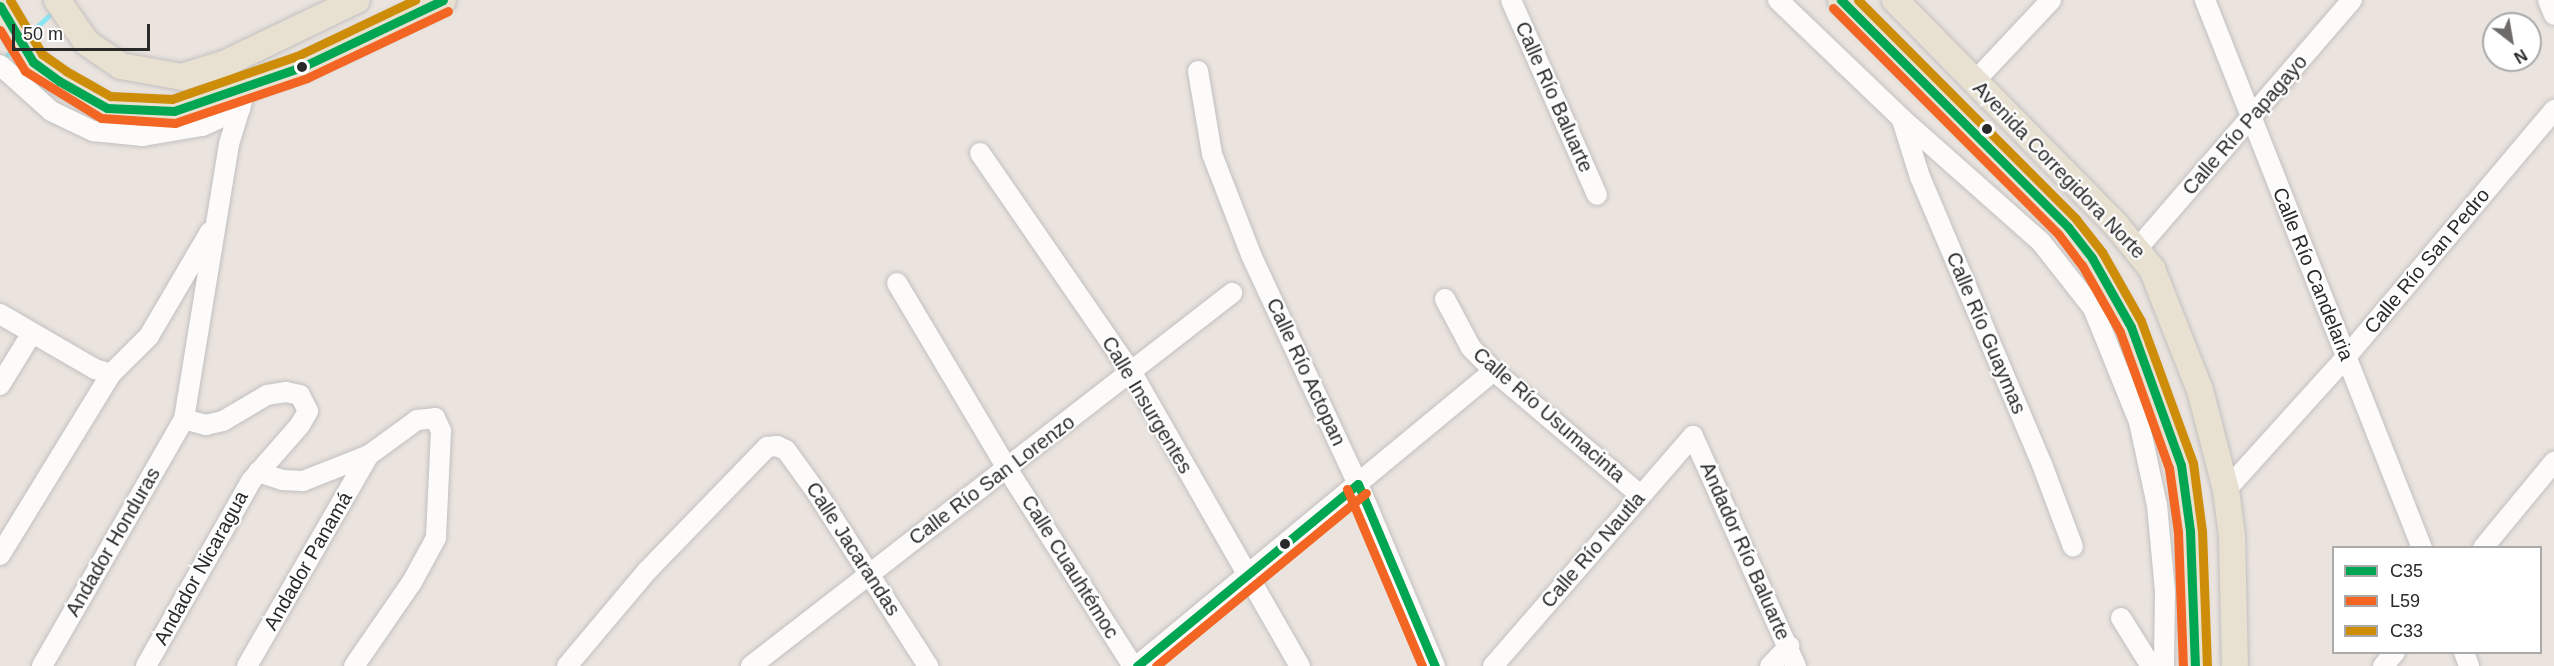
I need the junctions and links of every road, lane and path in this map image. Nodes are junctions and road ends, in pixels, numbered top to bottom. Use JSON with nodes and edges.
{"nodes":[{"id":1,"x":57,"y":0,"type":"edge"},
{"id":2,"x":442,"y":0,"type":"edge"},
{"id":3,"x":1511,"y":0,"type":"edge"},
{"id":4,"x":1778,"y":0,"type":"edge"},
{"id":5,"x":1841,"y":0,"type":"edge"},
{"id":6,"x":1895,"y":0,"type":"edge"},
{"id":7,"x":2051,"y":0,"type":"edge"},
{"id":8,"x":2205,"y":0,"type":"edge"},
{"id":9,"x":2352,"y":0,"type":"edge"},
{"id":10,"x":2548,"y":0,"type":"edge"},
{"id":11,"x":349,"y":4,"type":"edge"},
{"id":12,"x":0,"y":6,"type":"edge"},
{"id":13,"x":2554,"y":15,"type":"edge"},
{"id":14,"x":355,"y":42,"type":"junction"},
{"id":15,"x":0,"y":64,"type":"edge"},
{"id":16,"x":1198,"y":71,"type":"dead end"},
{"id":17,"x":1975,"y":81,"type":"junction"},
{"id":18,"x":243,"y":99,"type":"junction"},
{"id":19,"x":2554,"y":110,"type":"edge"},
{"id":20,"x":1901,"y":118,"type":"junction"},
{"id":21,"x":2251,"y":120,"type":"junction"},
{"id":22,"x":980,"y":153,"type":"dead end"},
{"id":23,"x":1597,"y":195,"type":"dead end"},
{"id":24,"x":216,"y":221,"type":"junction"},
{"id":25,"x":2137,"y":249,"type":"junction"},
{"id":26,"x":897,"y":283,"type":"dead end"},
{"id":27,"x":1232,"y":293,"type":"dead end"},
{"id":28,"x":1445,"y":299,"type":"dead end"},
{"id":29,"x":0,"y":314,"type":"edge"},
{"id":30,"x":32,"y":333,"type":"junction"},
{"id":31,"x":2347,"y":356,"type":"junction"},
{"id":32,"x":1494,"y":371,"type":"junction"},
{"id":33,"x":1132,"y":373,"type":"junction"},
{"id":34,"x":111,"y":374,"type":"junction"},
{"id":35,"x":0,"y":385,"type":"edge"},
{"id":36,"x":2159,"y":400,"type":"junction"},
{"id":37,"x":184,"y":419,"type":"junction"},
{"id":38,"x":2139,"y":422,"type":"junction"},
{"id":39,"x":1693,"y":436,"type":"joint"},
{"id":40,"x":369,"y":455,"type":"junction"},
{"id":41,"x":2554,"y":462,"type":"edge"},
{"id":42,"x":1008,"y":470,"type":"junction"},
{"id":43,"x":258,"y":472,"type":"junction"},
{"id":44,"x":1358,"y":483,"type":"junction"},
{"id":45,"x":2226,"y":490,"type":"junction"},
{"id":46,"x":1640,"y":495,"type":"junction"},
{"id":47,"x":2157,"y":505,"type":"junction"},
{"id":48,"x":2187,"y":506,"type":"junction"},
{"id":49,"x":2421,"y":546,"type":"edge"},
{"id":50,"x":2485,"y":546,"type":"edge"},
{"id":51,"x":2073,"y":548,"type":"dead end"},
{"id":52,"x":0,"y":555,"type":"edge"},
{"id":53,"x":872,"y":572,"type":"junction"},
{"id":54,"x":1247,"y":573,"type":"junction"},
{"id":55,"x":2121,"y":618,"type":"dead end"},
{"id":56,"x":1789,"y":646,"type":"junction"},
{"id":57,"x":2393,"y":654,"type":"edge"},
{"id":58,"x":42,"y":666,"type":"edge"},
{"id":59,"x":146,"y":666,"type":"edge"},
{"id":60,"x":247,"y":666,"type":"edge"},
{"id":61,"x":354,"y":666,"type":"edge"},
{"id":62,"x":567,"y":666,"type":"edge"},
{"id":63,"x":752,"y":666,"type":"edge"},
{"id":64,"x":928,"y":666,"type":"edge"},
{"id":65,"x":1135,"y":666,"type":"edge"},
{"id":66,"x":1300,"y":666,"type":"edge"},
{"id":67,"x":1435,"y":666,"type":"edge"},
{"id":68,"x":1493,"y":666,"type":"edge"},
{"id":69,"x":1770,"y":666,"type":"edge"},
{"id":70,"x":1796,"y":666,"type":"edge"},
{"id":71,"x":2151,"y":666,"type":"edge"},
{"id":72,"x":2164,"y":666,"type":"edge"},
{"id":73,"x":2195,"y":666,"type":"edge"},
{"id":74,"x":2235,"y":666,"type":"edge"},
{"id":75,"x":2383,"y":666,"type":"edge"}],
"edges":[{"from":1,"to":11,"type":"main road"},
{"from":2,"to":14,"type":"main road"},
{"from":3,"to":23,"type":"street","name":"Calle Río Baluarte"},
{"from":4,"to":20,"type":"street"},
{"from":5,"to":36,"type":"main road","name":"Avenida Corregidora Norte"},
{"from":6,"to":17,"type":"main road","name":"Avenida Corregidora Norte"},
{"from":7,"to":17,"type":"street"},
{"from":8,"to":21,"type":"street","name":"Calle Río Candelaria"},
{"from":9,"to":21,"type":"street","name":"Calle Río Papagayo"},
{"from":10,"to":13,"type":"street"},
{"from":11,"to":14,"type":"main road"},
{"from":12,"to":18,"type":"main road"},
{"from":14,"to":18,"type":"main road"},
{"from":15,"to":18,"type":"street"},
{"from":16,"to":44,"type":"street","name":"Calle Río Actopan"},
{"from":17,"to":25,"type":"main road","name":"Avenida Corregidora Norte"},
{"from":18,"to":24,"type":"street","name":"Andador Honduras"},
{"from":19,"to":31,"type":"street","name":"Calle Río San Pedro"},
{"from":20,"to":38,"type":"street"},
{"from":20,"to":51,"type":"street","name":"Calle Río Guaymas"},
{"from":21,"to":25,"type":"street","name":"Calle Río Papagayo"},
{"from":21,"to":31,"type":"street","name":"Calle Río Candelaria"},
{"from":22,"to":33,"type":"street","name":"Calle Insurgentes"},
{"from":24,"to":34,"type":"street"},
{"from":24,"to":37,"type":"street","name":"Andador Honduras"},
{"from":25,"to":45,"type":"main road","name":"Avenida Corregidora Norte"},
{"from":26,"to":42,"type":"street","name":"Calle Cuauhtémoc"},
{"from":27,"to":33,"type":"street","name":"Calle Río San Lorenzo"},
{"from":28,"to":32,"type":"street","name":"Calle Río Usumacinta"},
{"from":29,"to":30,"type":"street"},
{"from":30,"to":34,"type":"street"},
{"from":30,"to":35,"type":"street"},
{"from":31,"to":45,"type":"street","name":"Calle Río San Pedro"},
{"from":31,"to":49,"type":"street","name":"Calle Río Candelaria"},
{"from":32,"to":44,"type":"street"},
{"from":32,"to":46,"type":"street","name":"Calle Río Usumacinta"},
{"from":33,"to":42,"type":"street","name":"Calle Río San Lorenzo"},
{"from":33,"to":54,"type":"street","name":"Calle Insurgentes"},
{"from":34,"to":52,"type":"street"},
{"from":36,"to":38,"type":"street"},
{"from":36,"to":48,"type":"main road","name":"Avenida Corregidora Norte"},
{"from":37,"to":43,"type":"street","name":"Andador Nicaragua"},
{"from":37,"to":58,"type":"street","name":"Andador Honduras"},
{"from":38,"to":47,"type":"street"},
{"from":39,"to":46,"type":"street","name":"Calle Río Nautla"},
{"from":39,"to":56,"type":"street","name":"Andador Río Baluarte"},
{"from":40,"to":43,"type":"street"},
{"from":40,"to":60,"type":"street","name":"Andador Panamá"},
{"from":40,"to":61,"type":"street"},
{"from":41,"to":50,"type":"street"},
{"from":42,"to":53,"type":"street","name":"Calle Río San Lorenzo"},
{"from":42,"to":65,"type":"street","name":"Calle Cuauhtémoc"},
{"from":43,"to":59,"type":"street","name":"Andador Nicaragua"},
{"from":44,"to":54,"type":"street"},
{"from":44,"to":67,"type":"street","name":"Calle Río Actopan"},
{"from":45,"to":74,"type":"main road","name":"Avenida Corregidora Norte"},
{"from":46,"to":68,"type":"street","name":"Calle Río Nautla"},
{"from":47,"to":48,"type":"street"},
{"from":47,"to":72,"type":"street"},
{"from":48,"to":73,"type":"main road","name":"Avenida Corregidora Norte"},
{"from":53,"to":62,"type":"street","name":"Calle Jacarandas"},
{"from":53,"to":63,"type":"street","name":"Calle Río San Lorenzo"},
{"from":53,"to":64,"type":"street","name":"Calle Jacarandas"},
{"from":54,"to":65,"type":"street"},
{"from":54,"to":66,"type":"street","name":"Calle Insurgentes"},
{"from":55,"to":71,"type":"street"},
{"from":56,"to":69,"type":"street"},
{"from":56,"to":70,"type":"street","name":"Andador Río Baluarte"},
{"from":57,"to":75,"type":"street"}]}
